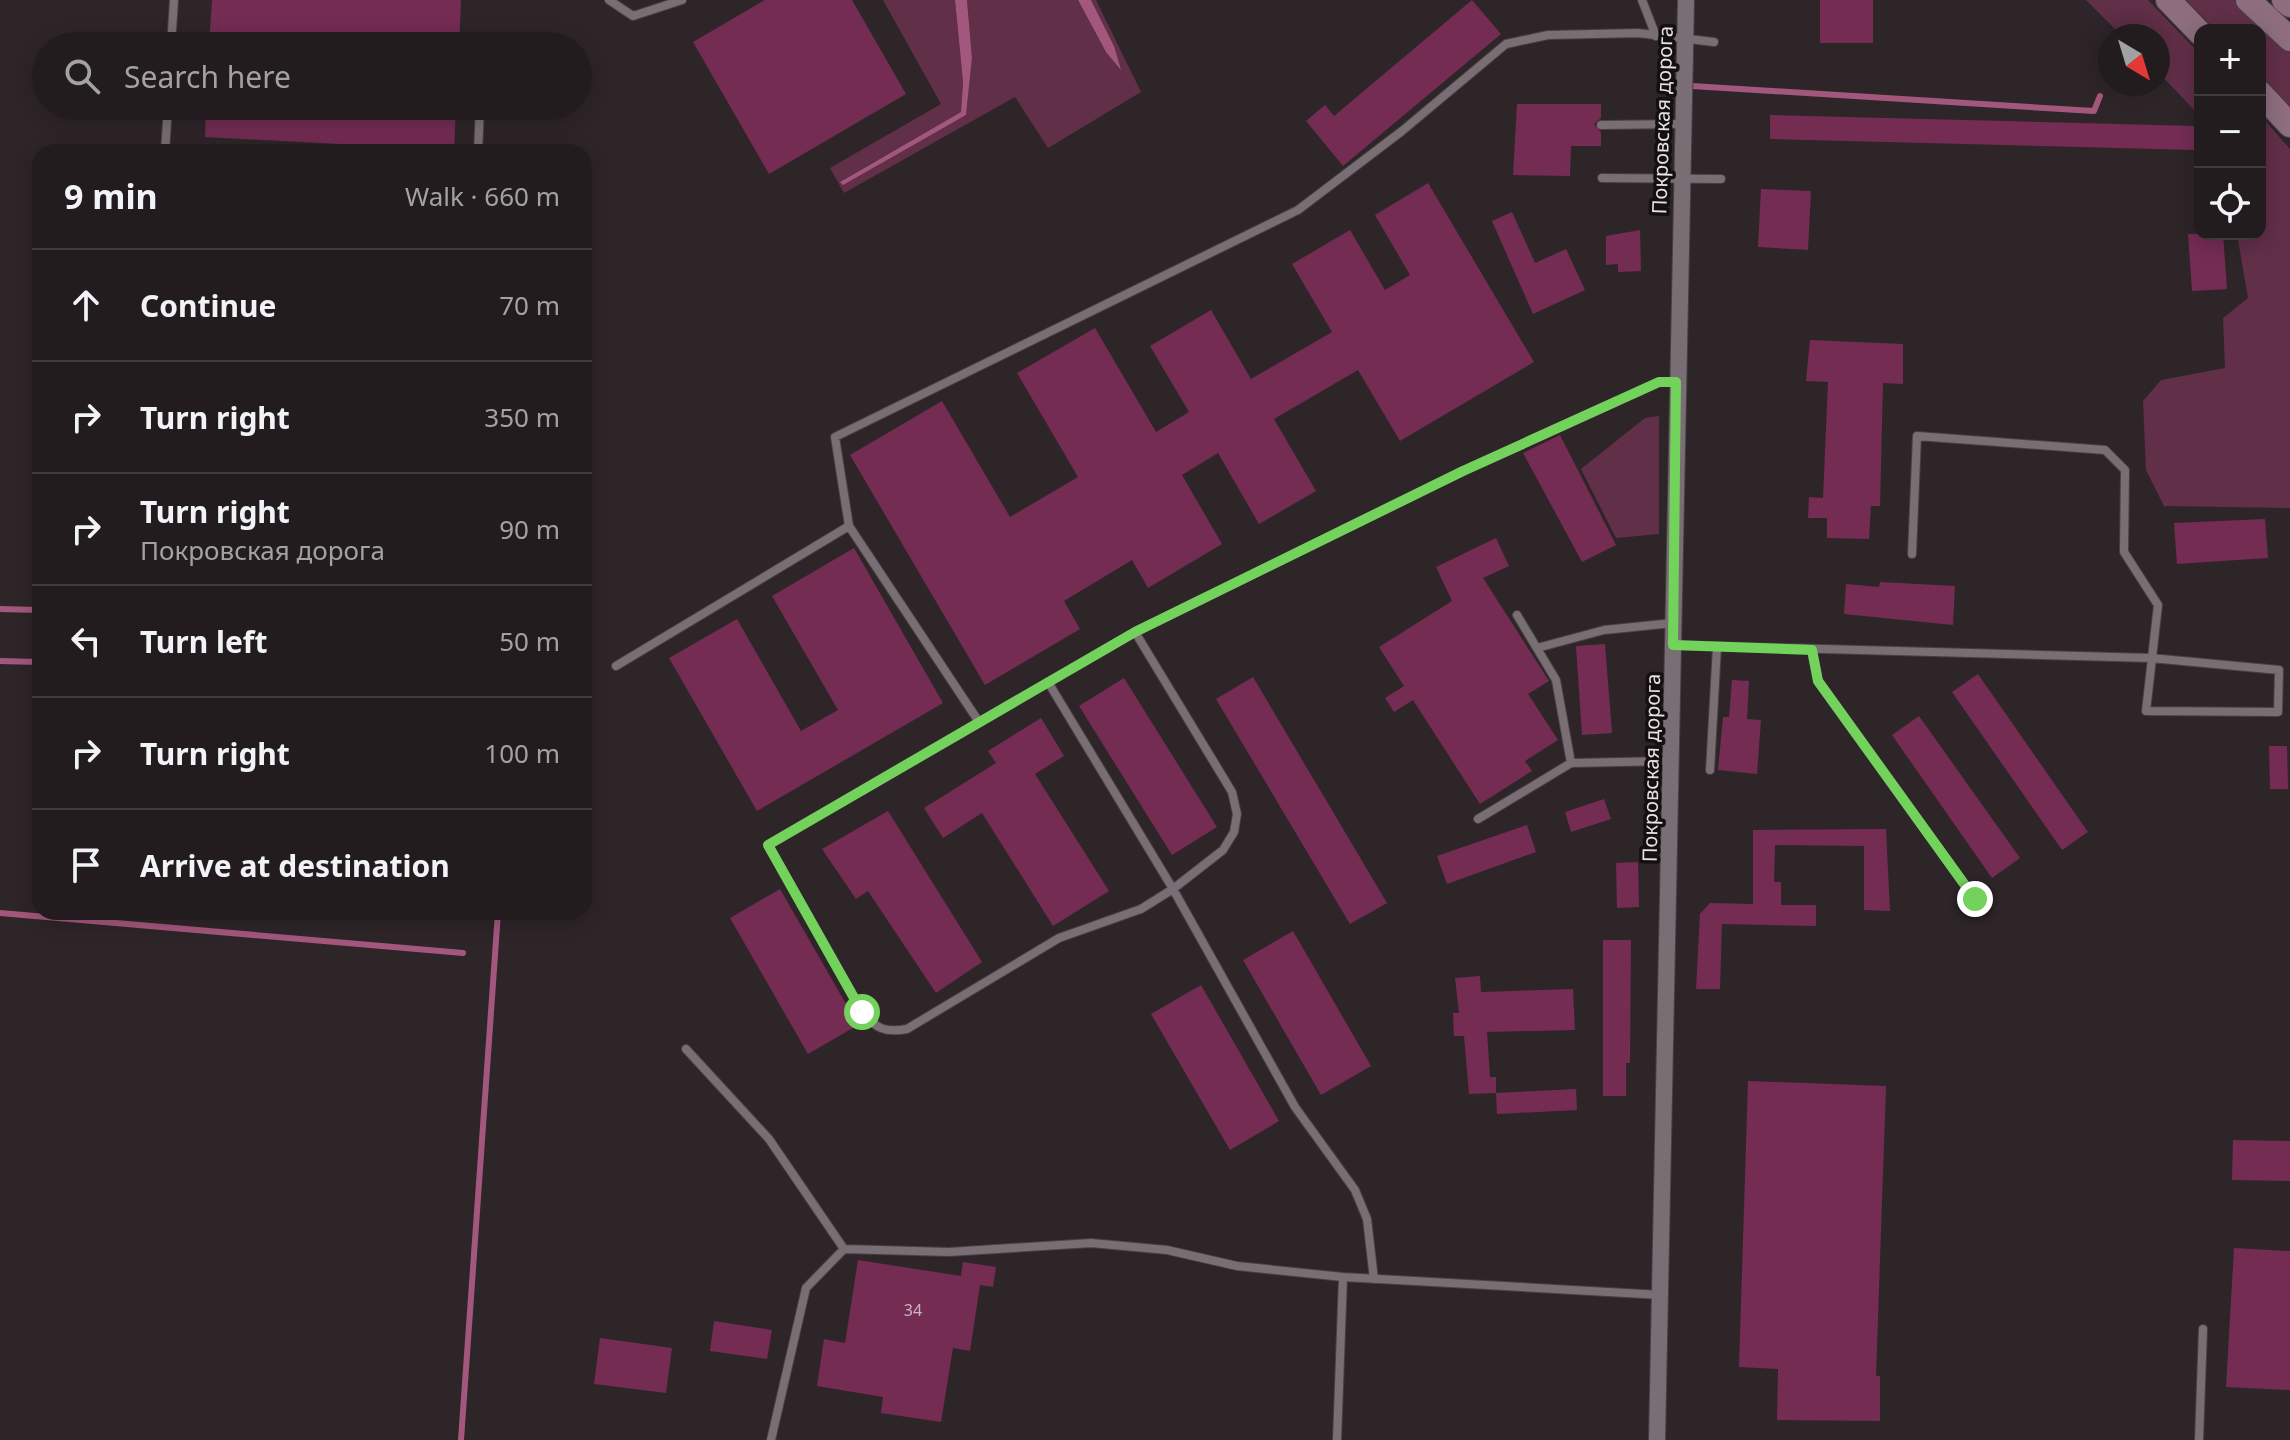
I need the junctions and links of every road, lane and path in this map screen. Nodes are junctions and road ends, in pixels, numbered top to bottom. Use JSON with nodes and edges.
{"nodes":[{"id":1,"x":174,"y":0,"type":"edge"},
{"id":2,"x":609,"y":0,"type":"edge"},
{"id":3,"x":682,"y":0,"type":"edge"},
{"id":4,"x":1642,"y":0,"type":"edge"},
{"id":5,"x":1686,"y":0,"type":"edge"},
{"id":6,"x":2168,"y":0,"type":"edge"},
{"id":7,"x":2248,"y":0,"type":"edge"},
{"id":8,"x":2284,"y":0,"type":"edge"},
{"id":9,"x":2290,"y":5,"type":"edge"},
{"id":10,"x":2194,"y":27,"type":"edge"},
{"id":11,"x":172,"y":32,"type":"edge"},
{"id":12,"x":1656,"y":36,"type":"junction"},
{"id":13,"x":2290,"y":39,"type":"edge"},
{"id":14,"x":1684,"y":40,"type":"junction"},
{"id":15,"x":1714,"y":42,"type":"dead end"},
{"id":16,"x":2263,"y":96,"type":"edge"},
{"id":17,"x":167,"y":120,"type":"edge"},
{"id":18,"x":479,"y":120,"type":"edge"},
{"id":19,"x":1682,"y":124,"type":"junction"},
{"id":20,"x":1601,"y":125,"type":"dead end"},
{"id":21,"x":2290,"y":125,"type":"edge"},
{"id":22,"x":166,"y":144,"type":"edge"},
{"id":23,"x":478,"y":144,"type":"edge"},
{"id":24,"x":1602,"y":178,"type":"dead end"},
{"id":25,"x":1681,"y":178,"type":"junction"},
{"id":26,"x":1721,"y":179,"type":"dead end"},
{"id":27,"x":1676,"y":382,"type":"junction"},
{"id":28,"x":849,"y":526,"type":"junction"},
{"id":29,"x":1912,"y":554,"type":"dead end"},
{"id":30,"x":1517,"y":615,"type":"dead end"},
{"id":31,"x":1673,"y":623,"type":"junction"},
{"id":32,"x":1135,"y":632,"type":"junction"},
{"id":33,"x":1673,"y":645,"type":"junction"},
{"id":34,"x":1717,"y":647,"type":"junction"},
{"id":35,"x":1537,"y":648,"type":"junction"},
{"id":36,"x":1812,"y":650,"type":"junction"},
{"id":37,"x":2151,"y":658,"type":"junction"},
{"id":38,"x":616,"y":666,"type":"dead end"},
{"id":39,"x":1048,"y":682,"type":"junction"},
{"id":40,"x":979,"y":722,"type":"junction"},
{"id":41,"x":1671,"y":761,"type":"junction"},
{"id":42,"x":1571,"y":763,"type":"junction"},
{"id":43,"x":1710,"y":770,"type":"dead end"},
{"id":44,"x":1478,"y":819,"type":"dead end"},
{"id":45,"x":1173,"y":889,"type":"junction"},
{"id":46,"x":1975,"y":899,"type":"dead end"},
{"id":47,"x":686,"y":1049,"type":"dead end"},
{"id":48,"x":844,"y":1249,"type":"junction"},
{"id":49,"x":1343,"y":1277,"type":"junction"},
{"id":50,"x":1374,"y":1279,"type":"junction"},
{"id":51,"x":1662,"y":1296,"type":"junction"},
{"id":52,"x":2203,"y":1329,"type":"dead end"},
{"id":53,"x":771,"y":1440,"type":"edge"},
{"id":54,"x":1337,"y":1440,"type":"edge"},
{"id":55,"x":1657,"y":1440,"type":"edge"},
{"id":56,"x":2199,"y":1440,"type":"edge"}],
"edges":[{"from":1,"to":11,"type":"lane"},
{"from":2,"to":3,"type":"lane"},
{"from":4,"to":12,"type":"lane"},
{"from":5,"to":14,"type":"street","name":"Покровская дорога"},
{"from":6,"to":10,"type":"main road"},
{"from":7,"to":13,"type":"main road"},
{"from":8,"to":9,"type":"main road"},
{"from":12,"to":14,"type":"lane"},
{"from":12,"to":28,"type":"lane"},
{"from":14,"to":15,"type":"lane"},
{"from":14,"to":19,"type":"street","name":"Покровская дорога"},
{"from":16,"to":21,"type":"main road"},
{"from":17,"to":22,"type":"lane"},
{"from":18,"to":23,"type":"lane"},
{"from":19,"to":20,"type":"lane"},
{"from":19,"to":25,"type":"street","name":"Покровская дорога"},
{"from":24,"to":25,"type":"lane"},
{"from":25,"to":26,"type":"lane"},
{"from":25,"to":27,"type":"street","name":"Покровская дорога"},
{"from":27,"to":31,"type":"street","name":"Покровская дорога"},
{"from":27,"to":32,"type":"lane"},
{"from":28,"to":38,"type":"lane"},
{"from":28,"to":40,"type":"lane"},
{"from":29,"to":37,"type":"lane"},
{"from":30,"to":35,"type":"lane"},
{"from":31,"to":33,"type":"street","name":"Покровская дорога"},
{"from":31,"to":35,"type":"lane"},
{"from":32,"to":39,"type":"lane"},
{"from":32,"to":45,"type":"lane"},
{"from":33,"to":34,"type":"lane"},
{"from":33,"to":41,"type":"street","name":"Покровская дорога"},
{"from":34,"to":36,"type":"lane"},
{"from":34,"to":43,"type":"lane"},
{"from":35,"to":42,"type":"lane"},
{"from":36,"to":37,"type":"lane"},
{"from":36,"to":46,"type":"lane"},
{"from":37,"to":37,"type":"lane"},
{"from":39,"to":40,"type":"lane"},
{"from":39,"to":45,"type":"lane"},
{"from":40,"to":45,"type":"lane"},
{"from":41,"to":42,"type":"lane"},
{"from":41,"to":51,"type":"street","name":"Покровская дорога"},
{"from":42,"to":44,"type":"lane"},
{"from":45,"to":50,"type":"lane"},
{"from":47,"to":48,"type":"lane"},
{"from":48,"to":49,"type":"lane"},
{"from":48,"to":53,"type":"lane"},
{"from":49,"to":50,"type":"lane"},
{"from":49,"to":54,"type":"lane"},
{"from":50,"to":51,"type":"lane"},
{"from":51,"to":55,"type":"street","name":"Покровская дорога"},
{"from":52,"to":56,"type":"lane"}]}
